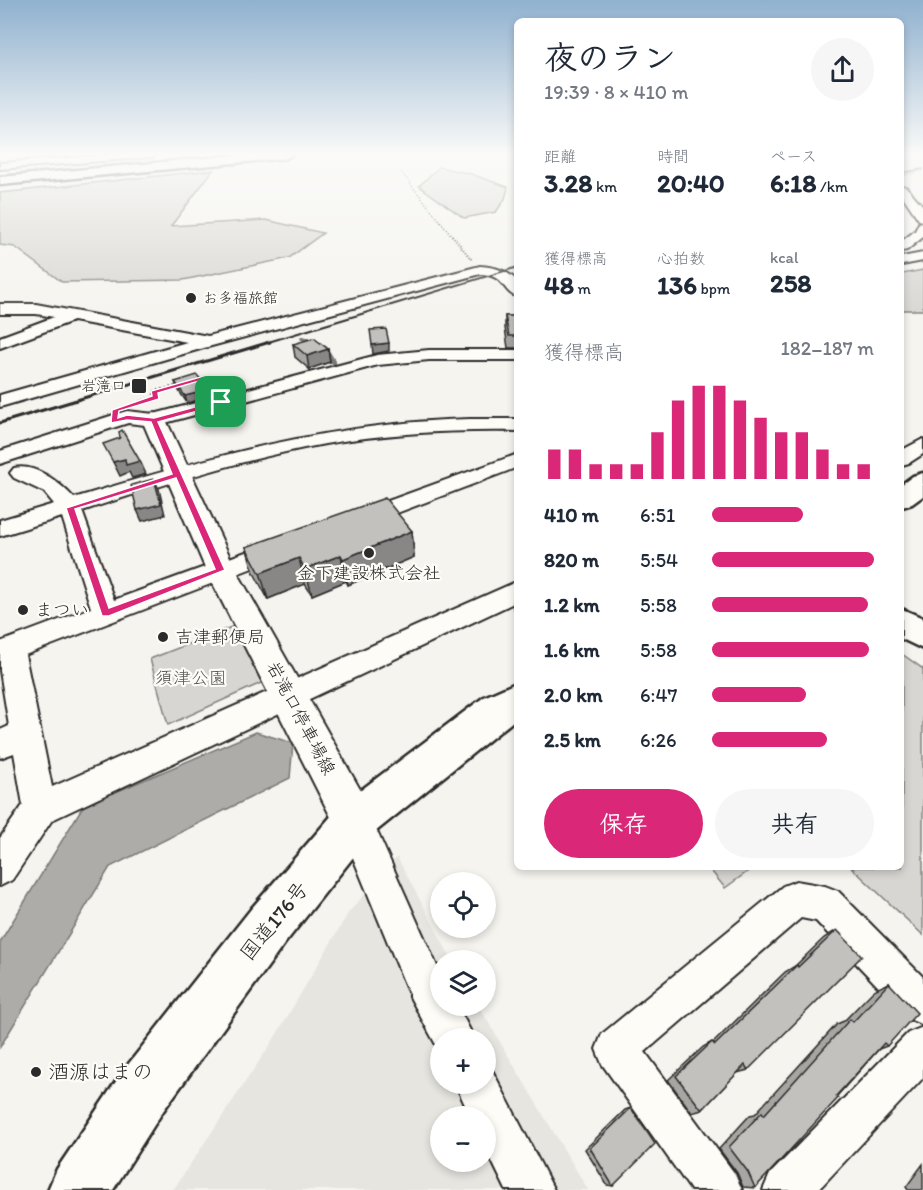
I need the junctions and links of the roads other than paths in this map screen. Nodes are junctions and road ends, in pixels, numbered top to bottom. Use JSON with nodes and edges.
{"nodes":[{"id":1,"x":923,"y":226,"type":"edge"},
{"id":2,"x":904,"y":245,"type":"edge"},
{"id":3,"x":923,"y":257,"type":"edge"},
{"id":4,"x":904,"y":261,"type":"edge"},
{"id":5,"x":513,"y":275,"type":"edge"},
{"id":6,"x":0,"y":309,"type":"edge"},
{"id":7,"x":70,"y":316,"type":"junction"},
{"id":8,"x":211,"y":341,"type":"junction"},
{"id":9,"x":0,"y":343,"type":"edge"},
{"id":10,"x":514,"y":355,"type":"edge"},
{"id":11,"x":0,"y":401,"type":"edge"},
{"id":12,"x":143,"y":418,"type":"junction"},
{"id":13,"x":514,"y":425,"type":"edge"},
{"id":14,"x":923,"y":446,"type":"edge"},
{"id":15,"x":0,"y":458,"type":"edge"},
{"id":16,"x":904,"y":458,"type":"edge"},
{"id":17,"x":514,"y":461,"type":"edge"},
{"id":18,"x":21,"y":473,"type":"dead end"},
{"id":19,"x":177,"y":475,"type":"junction"},
{"id":20,"x":70,"y":508,"type":"junction"},
{"id":21,"x":342,"y":525,"type":"edge"},
{"id":22,"x":0,"y":528,"type":"edge"},
{"id":23,"x":298,"y":542,"type":"edge"},
{"id":24,"x":221,"y":570,"type":"junction"},
{"id":25,"x":514,"y":592,"type":"edge"},
{"id":26,"x":106,"y":613,"type":"junction"},
{"id":27,"x":904,"y":623,"type":"edge"},
{"id":28,"x":923,"y":635,"type":"edge"},
{"id":29,"x":5,"y":651,"type":"edge"},
{"id":30,"x":288,"y":694,"type":"junction"},
{"id":31,"x":514,"y":701,"type":"edge"},
{"id":32,"x":12,"y":739,"type":"edge"},
{"id":33,"x":40,"y":809,"type":"junction"},
{"id":34,"x":355,"y":821,"type":"junction"},
{"id":35,"x":0,"y":868,"type":"edge"},
{"id":36,"x":923,"y":1005,"type":"edge"},
{"id":37,"x":448,"y":1028,"type":"edge"},
{"id":38,"x":923,"y":1048,"type":"edge"},
{"id":39,"x":482,"y":1094,"type":"edge"},
{"id":40,"x":78,"y":1190,"type":"edge"},
{"id":41,"x":531,"y":1190,"type":"edge"},
{"id":42,"x":719,"y":1190,"type":"edge"},
{"id":43,"x":786,"y":1190,"type":"edge"}],
"edges":[{"from":1,"to":2,"type":"street"},
{"from":3,"to":4,"type":"street"},
{"from":5,"to":8,"type":"street"},
{"from":6,"to":7,"type":"street"},
{"from":7,"to":8,"type":"street"},
{"from":7,"to":9,"type":"street"},
{"from":8,"to":11,"type":"street"},
{"from":10,"to":12,"type":"street"},
{"from":12,"to":15,"type":"street"},
{"from":12,"to":19,"type":"main road","name":"岩滝口停車場線"},
{"from":13,"to":19,"type":"street"},
{"from":14,"to":16,"type":"street"},
{"from":17,"to":21,"type":"street"},
{"from":18,"to":20,"type":"street"},
{"from":19,"to":20,"type":"street"},
{"from":19,"to":24,"type":"main road","name":"岩滝口停車場線"},
{"from":20,"to":22,"type":"street"},
{"from":20,"to":26,"type":"street"},
{"from":23,"to":24,"type":"street"},
{"from":24,"to":26,"type":"street"},
{"from":24,"to":30,"type":"main road","name":"岩滝口停車場線"},
{"from":25,"to":30,"type":"street"},
{"from":26,"to":29,"type":"street"},
{"from":27,"to":28,"type":"highway"},
{"from":29,"to":32,"type":"street"},
{"from":30,"to":33,"type":"street"},
{"from":30,"to":34,"type":"main road","name":"岩滝口停車場線"},
{"from":31,"to":34,"type":"highway","name":"国道176号"},
{"from":32,"to":33,"type":"street"},
{"from":33,"to":35,"type":"street"},
{"from":34,"to":37,"type":"street"},
{"from":34,"to":40,"type":"highway","name":"国道176号"},
{"from":36,"to":42,"type":"street"},
{"from":38,"to":43,"type":"street"},
{"from":39,"to":41,"type":"street"}]}
